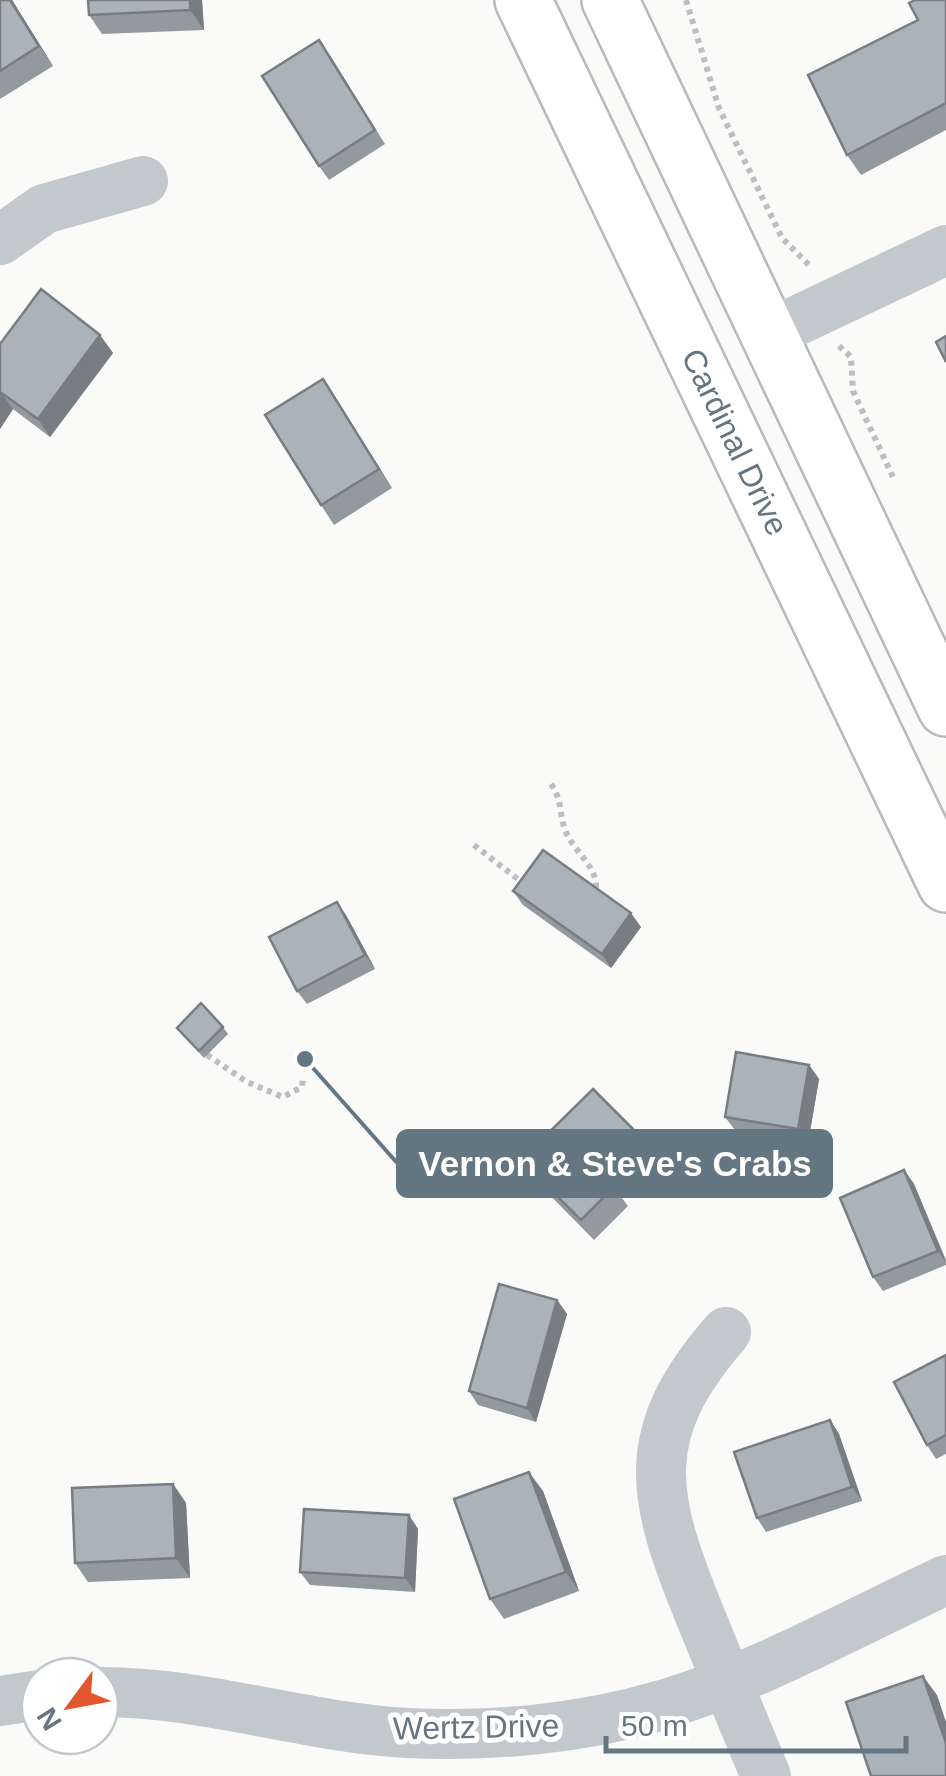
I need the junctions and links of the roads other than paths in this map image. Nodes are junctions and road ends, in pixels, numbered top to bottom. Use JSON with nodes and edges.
{"nodes":[{"id":1,"x":523,"y":0,"type":"edge"},
{"id":2,"x":610,"y":0,"type":"edge"},
{"id":3,"x":143,"y":181,"type":"dead end"},
{"id":4,"x":0,"y":240,"type":"edge"},
{"id":5,"x":946,"y":250,"type":"edge"},
{"id":6,"x":769,"y":334,"type":"junction"},
{"id":7,"x":946,"y":708,"type":"edge"},
{"id":8,"x":946,"y":884,"type":"edge"},
{"id":9,"x":726,"y":1332,"type":"dead end"},
{"id":10,"x":946,"y":1580,"type":"edge"},
{"id":11,"x":727,"y":1682,"type":"junction"},
{"id":12,"x":120,"y":1693,"type":"edge"},
{"id":13,"x":766,"y":1776,"type":"edge"}],
"edges":[{"from":1,"to":8,"type":"main road","name":"Cardinal Drive"},
{"from":2,"to":6,"type":"main road"},
{"from":3,"to":4,"type":"street"},
{"from":5,"to":6,"type":"street"},
{"from":6,"to":7,"type":"main road"},
{"from":9,"to":11,"type":"street"},
{"from":10,"to":11,"type":"street","name":"Wertz Drive"},
{"from":11,"to":12,"type":"street","name":"Wertz Drive"},
{"from":11,"to":13,"type":"street"}]}
